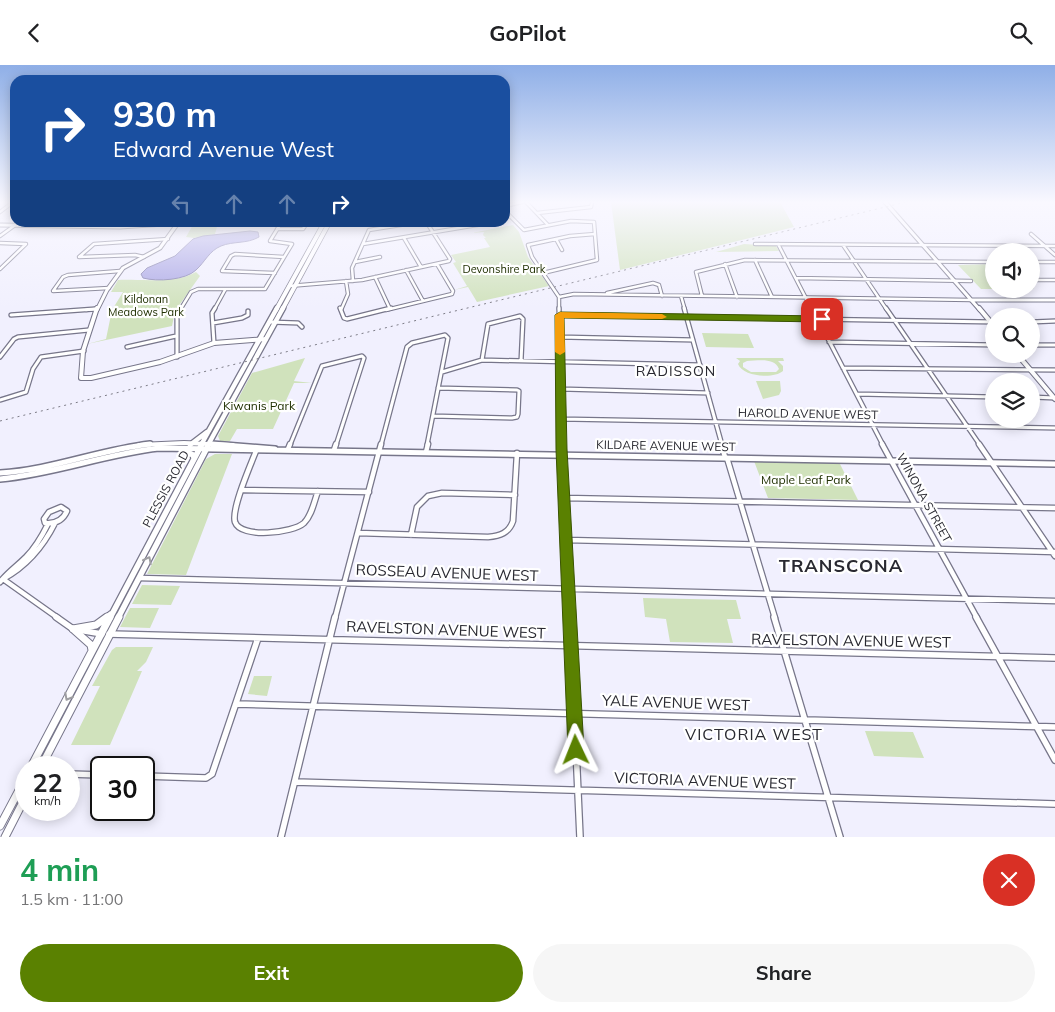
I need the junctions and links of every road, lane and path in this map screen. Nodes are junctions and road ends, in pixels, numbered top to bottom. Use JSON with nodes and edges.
{"nodes":[{"id":1,"x":272,"y":238,"type":"edge"},
{"id":2,"x":316,"y":238,"type":"edge"},
{"id":3,"x":320,"y":238,"type":"edge"},
{"id":4,"x":365,"y":238,"type":"edge"},
{"id":5,"x":398,"y":238,"type":"edge"},
{"id":6,"x":405,"y":238,"type":"edge"},
{"id":7,"x":436,"y":238,"type":"edge"},
{"id":8,"x":564,"y":238,"type":"edge"},
{"id":9,"x":595,"y":238,"type":"edge"},
{"id":10,"x":917,"y":238,"type":"edge"},
{"id":11,"x":1036,"y":238,"type":"edge"},
{"id":12,"x":168,"y":239,"type":"joint"},
{"id":13,"x":556,"y":239,"type":"junction"},
{"id":14,"x":0,"y":243,"type":"edge"},
{"id":15,"x":362,"y":244,"type":"junction"},
{"id":16,"x":755,"y":244,"type":"dead end"},
{"id":17,"x":778,"y":244,"type":"junction"},
{"id":18,"x":843,"y":245,"type":"junction"},
{"id":19,"x":924,"y":246,"type":"junction"},
{"id":20,"x":1044,"y":246,"type":"junction"},
{"id":21,"x":1055,"y":246,"type":"edge"},
{"id":22,"x":562,"y":250,"type":"dead end"},
{"id":23,"x":1055,"y":255,"type":"edge"},
{"id":24,"x":144,"y":257,"type":"junction"},
{"id":25,"x":284,"y":257,"type":"junction"},
{"id":26,"x":380,"y":257,"type":"dead end"},
{"id":27,"x":755,"y":260,"type":"junction"},
{"id":28,"x":787,"y":261,"type":"junction"},
{"id":29,"x":854,"y":261,"type":"junction"},
{"id":30,"x":355,"y":262,"type":"junction"},
{"id":31,"x":938,"y":262,"type":"junction"},
{"id":32,"x":985,"y":262,"type":"edge"},
{"id":33,"x":1040,"y":262,"type":"edge"},
{"id":34,"x":1055,"y":262,"type":"edge"},
{"id":35,"x":437,"y":264,"type":"junction"},
{"id":36,"x":725,"y":264,"type":"junction"},
{"id":37,"x":422,"y":267,"type":"junction"},
{"id":38,"x":0,"y":269,"type":"edge"},
{"id":39,"x":120,"y":271,"type":"junction"},
{"id":40,"x":406,"y":271,"type":"junction"},
{"id":41,"x":275,"y":273,"type":"junction"},
{"id":42,"x":543,"y":273,"type":"junction"},
{"id":43,"x":375,"y":277,"type":"junction"},
{"id":44,"x":796,"y":278,"type":"junction"},
{"id":45,"x":866,"y":279,"type":"junction"},
{"id":46,"x":1040,"y":280,"type":"edge"},
{"id":47,"x":1055,"y":280,"type":"edge"},
{"id":48,"x":346,"y":281,"type":"junction"},
{"id":49,"x":353,"y":281,"type":"junction"},
{"id":50,"x":954,"y":281,"type":"junction"},
{"id":51,"x":971,"y":281,"type":"dead end"},
{"id":52,"x":292,"y":286,"type":"junction"},
{"id":53,"x":109,"y":288,"type":"junction"},
{"id":54,"x":226,"y":290,"type":"junction"},
{"id":55,"x":621,"y":290,"type":"junction"},
{"id":56,"x":603,"y":295,"type":"junction"},
{"id":57,"x":623,"y":295,"type":"junction"},
{"id":58,"x":662,"y":296,"type":"junction"},
{"id":59,"x":681,"y":296,"type":"junction"},
{"id":60,"x":559,"y":297,"type":"junction"},
{"id":61,"x":702,"y":297,"type":"junction"},
{"id":62,"x":737,"y":297,"type":"junction"},
{"id":63,"x":772,"y":297,"type":"junction"},
{"id":64,"x":806,"y":298,"type":"junction"},
{"id":65,"x":879,"y":299,"type":"junction"},
{"id":66,"x":970,"y":300,"type":"junction"},
{"id":67,"x":1055,"y":300,"type":"edge"},
{"id":68,"x":423,"y":301,"type":"junction"},
{"id":69,"x":95,"y":309,"type":"junction"},
{"id":70,"x":390,"y":309,"type":"junction"},
{"id":71,"x":248,"y":311,"type":"dead end"},
{"id":72,"x":57,"y":312,"type":"junction"},
{"id":73,"x":560,"y":315,"type":"junction"},
{"id":74,"x":985,"y":315,"type":"edge"},
{"id":75,"x":688,"y":317,"type":"junction"},
{"id":76,"x":817,"y":319,"type":"junction"},
{"id":77,"x":894,"y":321,"type":"junction"},
{"id":78,"x":1040,"y":321,"type":"edge"},
{"id":79,"x":1055,"y":321,"type":"edge"},
{"id":80,"x":272,"y":322,"type":"junction"},
{"id":81,"x":985,"y":322,"type":"edge"},
{"id":82,"x":213,"y":323,"type":"junction"},
{"id":83,"x":302,"y":327,"type":"dead end"},
{"id":84,"x":89,"y":330,"type":"junction"},
{"id":85,"x":176,"y":336,"type":"junction"},
{"id":86,"x":560,"y":337,"type":"junction"},
{"id":87,"x":263,"y":339,"type":"junction"},
{"id":88,"x":693,"y":340,"type":"junction"},
{"id":89,"x":829,"y":342,"type":"junction"},
{"id":90,"x":214,"y":343,"type":"junction"},
{"id":91,"x":910,"y":343,"type":"junction"},
{"id":92,"x":985,"y":345,"type":"edge"},
{"id":93,"x":1040,"y":345,"type":"edge"},
{"id":94,"x":1055,"y":345,"type":"edge"},
{"id":95,"x":127,"y":347,"type":"dead end"},
{"id":96,"x":84,"y":351,"type":"junction"},
{"id":97,"x":0,"y":357,"type":"edge"},
{"id":98,"x":177,"y":357,"type":"junction"},
{"id":99,"x":482,"y":361,"type":"junction"},
{"id":100,"x":521,"y":361,"type":"junction"},
{"id":101,"x":560,"y":362,"type":"junction"},
{"id":102,"x":1025,"y":363,"type":"edge"},
{"id":103,"x":700,"y":365,"type":"junction"},
{"id":104,"x":843,"y":367,"type":"junction"},
{"id":105,"x":927,"y":369,"type":"junction"},
{"id":106,"x":1031,"y":370,"type":"junction"},
{"id":107,"x":1055,"y":370,"type":"edge"},
{"id":108,"x":442,"y":371,"type":"junction"},
{"id":109,"x":438,"y":388,"type":"junction"},
{"id":110,"x":561,"y":389,"type":"junction"},
{"id":111,"x":708,"y":393,"type":"junction"},
{"id":112,"x":856,"y":394,"type":"junction"},
{"id":113,"x":945,"y":396,"type":"junction"},
{"id":114,"x":985,"y":397,"type":"edge"},
{"id":115,"x":1040,"y":397,"type":"edge"},
{"id":116,"x":1055,"y":398,"type":"edge"},
{"id":117,"x":0,"y":400,"type":"edge"},
{"id":118,"x":433,"y":416,"type":"junction"},
{"id":119,"x":561,"y":419,"type":"junction"},
{"id":120,"x":715,"y":422,"type":"junction"},
{"id":121,"x":872,"y":425,"type":"junction"},
{"id":122,"x":966,"y":427,"type":"junction"},
{"id":123,"x":211,"y":428,"type":"junction"},
{"id":124,"x":1055,"y":429,"type":"edge"},
{"id":125,"x":190,"y":445,"type":"junction"},
{"id":126,"x":204,"y":447,"type":"junction"},
{"id":127,"x":181,"y":449,"type":"junction"},
{"id":128,"x":276,"y":449,"type":"junction"},
{"id":129,"x":288,"y":449,"type":"junction"},
{"id":130,"x":334,"y":450,"type":"junction"},
{"id":131,"x":256,"y":451,"type":"junction"},
{"id":132,"x":380,"y":451,"type":"junction"},
{"id":133,"x":426,"y":452,"type":"junction"},
{"id":134,"x":517,"y":453,"type":"junction"},
{"id":135,"x":562,"y":454,"type":"junction"},
{"id":136,"x":726,"y":457,"type":"junction"},
{"id":137,"x":194,"y":458,"type":"junction"},
{"id":138,"x":891,"y":461,"type":"junction"},
{"id":139,"x":990,"y":463,"type":"junction"},
{"id":140,"x":1055,"y":464,"type":"edge"},
{"id":141,"x":0,"y":473,"type":"edge"},
{"id":142,"x":0,"y":479,"type":"edge"},
{"id":143,"x":243,"y":489,"type":"junction"},
{"id":144,"x":318,"y":491,"type":"junction"},
{"id":145,"x":369,"y":492,"type":"junction"},
{"id":146,"x":515,"y":495,"type":"junction"},
{"id":147,"x":565,"y":498,"type":"junction"},
{"id":148,"x":739,"y":501,"type":"junction"},
{"id":149,"x":916,"y":504,"type":"junction"},
{"id":150,"x":1020,"y":507,"type":"junction"},
{"id":151,"x":1055,"y":508,"type":"edge"},
{"id":152,"x":55,"y":523,"type":"junction"},
{"id":153,"x":48,"y":524,"type":"junction"},
{"id":154,"x":358,"y":533,"type":"junction"},
{"id":155,"x":411,"y":535,"type":"junction"},
{"id":156,"x":567,"y":540,"type":"junction"},
{"id":157,"x":753,"y":544,"type":"junction"},
{"id":158,"x":940,"y":549,"type":"junction"},
{"id":159,"x":1053,"y":552,"type":"edge"},
{"id":160,"x":1055,"y":556,"type":"edge"},
{"id":161,"x":139,"y":578,"type":"junction"},
{"id":162,"x":2,"y":581,"type":"edge"},
{"id":163,"x":344,"y":583,"type":"junction"},
{"id":164,"x":569,"y":589,"type":"junction"},
{"id":165,"x":768,"y":594,"type":"junction"},
{"id":166,"x":967,"y":599,"type":"junction"},
{"id":167,"x":1055,"y":601,"type":"edge"},
{"id":168,"x":114,"y":611,"type":"junction"},
{"id":169,"x":73,"y":629,"type":"junction"},
{"id":170,"x":101,"y":634,"type":"junction"},
{"id":171,"x":110,"y":634,"type":"junction"},
{"id":172,"x":258,"y":638,"type":"junction"},
{"id":173,"x":330,"y":640,"type":"junction"},
{"id":174,"x":571,"y":647,"type":"junction"},
{"id":175,"x":785,"y":652,"type":"junction"},
{"id":176,"x":90,"y":654,"type":"junction"},
{"id":177,"x":998,"y":657,"type":"junction"},
{"id":178,"x":1055,"y":658,"type":"edge"},
{"id":179,"x":236,"y":704,"type":"junction"},
{"id":180,"x":314,"y":706,"type":"junction"},
{"id":181,"x":574,"y":713,"type":"junction"},
{"id":182,"x":805,"y":720,"type":"junction"},
{"id":183,"x":1036,"y":726,"type":"junction"},
{"id":184,"x":1055,"y":727,"type":"edge"},
{"id":185,"x":37,"y":756,"type":"edge"},
{"id":186,"x":47,"y":756,"type":"edge"},
{"id":187,"x":1055,"y":760,"type":"edge"},
{"id":188,"x":155,"y":776,"type":"edge"},
{"id":189,"x":295,"y":783,"type":"junction"},
{"id":190,"x":578,"y":790,"type":"junction"},
{"id":191,"x":15,"y":797,"type":"edge"},
{"id":192,"x":828,"y":797,"type":"junction"},
{"id":193,"x":1055,"y":804,"type":"edge"},
{"id":194,"x":15,"y":817,"type":"edge"},
{"id":195,"x":0,"y":825,"type":"edge"},
{"id":196,"x":5,"y":837,"type":"edge"},
{"id":197,"x":281,"y":837,"type":"edge"},
{"id":198,"x":580,"y":837,"type":"edge"},
{"id":199,"x":840,"y":837,"type":"edge"}],
"edges":[{"from":1,"to":25,"type":"street"},
{"from":2,"to":52,"type":"main road","name":"PLESSIS ROAD"},
{"from":3,"to":52,"type":"main road","name":"PLESSIS ROAD"},
{"from":4,"to":15,"type":"street"},
{"from":5,"to":15,"type":"street"},
{"from":6,"to":37,"type":"street"},
{"from":7,"to":35,"type":"street"},
{"from":8,"to":13,"type":"street"},
{"from":9,"to":42,"type":"street"},
{"from":10,"to":19,"type":"street"},
{"from":11,"to":20,"type":"street"},
{"from":12,"to":24,"type":"street"},
{"from":12,"to":24,"type":"street"},
{"from":13,"to":22,"type":"street"},
{"from":13,"to":42,"type":"street"},
{"from":14,"to":38,"type":"street"},
{"from":15,"to":30,"type":"street"},
{"from":16,"to":17,"type":"street"},
{"from":17,"to":18,"type":"street"},
{"from":17,"to":28,"type":"street","name":"WINONA STREET"},
{"from":18,"to":19,"type":"street"},
{"from":18,"to":29,"type":"street"},
{"from":19,"to":20,"type":"street"},
{"from":19,"to":31,"type":"street"},
{"from":20,"to":21,"type":"street"},
{"from":20,"to":23,"type":"street"},
{"from":24,"to":39,"type":"street"},
{"from":25,"to":41,"type":"street"},
{"from":25,"to":41,"type":"street"},
{"from":26,"to":30,"type":"street"},
{"from":27,"to":28,"type":"street"},
{"from":27,"to":36,"type":"street"},
{"from":27,"to":63,"type":"street"},
{"from":28,"to":29,"type":"street"},
{"from":28,"to":44,"type":"street","name":"WINONA STREET"},
{"from":29,"to":31,"type":"street"},
{"from":29,"to":45,"type":"street"},
{"from":30,"to":49,"type":"street"},
{"from":31,"to":32,"type":"street"},
{"from":31,"to":50,"type":"street"},
{"from":33,"to":34,"type":"street"},
{"from":35,"to":37,"type":"street"},
{"from":35,"to":68,"type":"street"},
{"from":36,"to":61,"type":"street"},
{"from":36,"to":62,"type":"street"},
{"from":37,"to":40,"type":"street"},
{"from":39,"to":53,"type":"street"},
{"from":39,"to":53,"type":"street"},
{"from":40,"to":43,"type":"street"},
{"from":40,"to":68,"type":"street"},
{"from":41,"to":54,"type":"street"},
{"from":42,"to":60,"type":"street"},
{"from":43,"to":49,"type":"street"},
{"from":43,"to":70,"type":"street"},
{"from":44,"to":45,"type":"street"},
{"from":44,"to":64,"type":"street","name":"WINONA STREET"},
{"from":45,"to":50,"type":"street"},
{"from":45,"to":65,"type":"street"},
{"from":46,"to":47,"type":"street"},
{"from":48,"to":49,"type":"street"},
{"from":48,"to":52,"type":"street"},
{"from":48,"to":70,"type":"street"},
{"from":50,"to":51,"type":"street"},
{"from":50,"to":66,"type":"street"},
{"from":52,"to":80,"type":"main road","name":"PLESSIS ROAD"},
{"from":53,"to":69,"type":"street"},
{"from":54,"to":82,"type":"street"},
{"from":54,"to":85,"type":"street"},
{"from":55,"to":56,"type":"street"},
{"from":55,"to":57,"type":"street"},
{"from":55,"to":58,"type":"street"},
{"from":56,"to":57,"type":"street"},
{"from":56,"to":60,"type":"street"},
{"from":57,"to":58,"type":"street"},
{"from":58,"to":59,"type":"street"},
{"from":59,"to":61,"type":"street"},
{"from":59,"to":75,"type":"street"},
{"from":60,"to":73,"type":"street"},
{"from":61,"to":62,"type":"street"},
{"from":62,"to":63,"type":"street"},
{"from":63,"to":64,"type":"street"},
{"from":64,"to":65,"type":"street"},
{"from":64,"to":76,"type":"street","name":"WINONA STREET"},
{"from":65,"to":66,"type":"street"},
{"from":65,"to":77,"type":"street"},
{"from":66,"to":67,"type":"street"},
{"from":66,"to":74,"type":"street"},
{"from":68,"to":70,"type":"street"},
{"from":69,"to":72,"type":"street"},
{"from":69,"to":84,"type":"street"},
{"from":71,"to":82,"type":"street"},
{"from":72,"to":72,"type":"street"},
{"from":73,"to":75,"type":"street"},
{"from":73,"to":86,"type":"street"},
{"from":75,"to":76,"type":"street"},
{"from":75,"to":88,"type":"street"},
{"from":76,"to":77,"type":"street"},
{"from":76,"to":89,"type":"street","name":"WINONA STREET"},
{"from":77,"to":81,"type":"street"},
{"from":77,"to":91,"type":"street"},
{"from":78,"to":79,"type":"street"},
{"from":80,"to":83,"type":"street"},
{"from":80,"to":87,"type":"main road","name":"PLESSIS ROAD"},
{"from":82,"to":90,"type":"street"},
{"from":84,"to":96,"type":"street"},
{"from":84,"to":97,"type":"street"},
{"from":85,"to":95,"type":"street"},
{"from":85,"to":98,"type":"street"},
{"from":86,"to":88,"type":"street"},
{"from":86,"to":101,"type":"street"},
{"from":87,"to":90,"type":"street"},
{"from":87,"to":123,"type":"main road","name":"PLESSIS ROAD"},
{"from":87,"to":126,"type":"main road","name":"PLESSIS ROAD"},
{"from":88,"to":103,"type":"street"},
{"from":89,"to":91,"type":"street"},
{"from":89,"to":104,"type":"street","name":"WINONA STREET"},
{"from":90,"to":98,"type":"street"},
{"from":91,"to":92,"type":"street"},
{"from":91,"to":105,"type":"street"},
{"from":93,"to":94,"type":"street"},
{"from":96,"to":98,"type":"street"},
{"from":96,"to":117,"type":"street"},
{"from":99,"to":100,"type":"street"},
{"from":99,"to":100,"type":"street"},
{"from":99,"to":108,"type":"street"},
{"from":100,"to":101,"type":"street"},
{"from":101,"to":103,"type":"street"},
{"from":101,"to":110,"type":"street"},
{"from":102,"to":106,"type":"street"},
{"from":103,"to":111,"type":"street"},
{"from":104,"to":105,"type":"street"},
{"from":104,"to":112,"type":"street","name":"WINONA STREET"},
{"from":105,"to":106,"type":"street"},
{"from":105,"to":113,"type":"street"},
{"from":106,"to":107,"type":"street"},
{"from":106,"to":116,"type":"street"},
{"from":108,"to":109,"type":"street"},
{"from":108,"to":132,"type":"street"},
{"from":109,"to":118,"type":"street"},
{"from":109,"to":118,"type":"street"},
{"from":110,"to":111,"type":"street"},
{"from":110,"to":119,"type":"street"},
{"from":111,"to":120,"type":"street"},
{"from":112,"to":113,"type":"street"},
{"from":112,"to":121,"type":"street","name":"WINONA STREET"},
{"from":113,"to":114,"type":"street"},
{"from":113,"to":122,"type":"street"},
{"from":115,"to":116,"type":"street"},
{"from":118,"to":133,"type":"street"},
{"from":119,"to":120,"type":"street","name":"HAROLD AVENUE WEST"},
{"from":119,"to":135,"type":"street"},
{"from":120,"to":121,"type":"street","name":"HAROLD AVENUE WEST"},
{"from":120,"to":136,"type":"street"},
{"from":121,"to":122,"type":"street","name":"HAROLD AVENUE WEST"},
{"from":121,"to":138,"type":"street","name":"WINONA STREET"},
{"from":122,"to":124,"type":"street","name":"HAROLD AVENUE WEST"},
{"from":122,"to":139,"type":"street"},
{"from":123,"to":125,"type":"main road"},
{"from":123,"to":126,"type":"main road","name":"PLESSIS ROAD"},
{"from":125,"to":126,"type":"street"},
{"from":125,"to":141,"type":"street"},
{"from":126,"to":127,"type":"street"},
{"from":126,"to":128,"type":"street","name":"KILDARE AVENUE WEST"},
{"from":126,"to":131,"type":"street","name":"KILDARE AVENUE WEST"},
{"from":126,"to":137,"type":"main road","name":"PLESSIS ROAD"},
{"from":161,"to":126,"type":"main road","name":"PLESSIS ROAD","one_way":true},
{"from":127,"to":137,"type":"main road"},
{"from":127,"to":142,"type":"street"},
{"from":128,"to":129,"type":"street","name":"KILDARE AVENUE WEST"},
{"from":128,"to":131,"type":"street","name":"KILDARE AVENUE WEST"},
{"from":129,"to":130,"type":"street","name":"KILDARE AVENUE WEST"},
{"from":129,"to":130,"type":"street"},
{"from":130,"to":132,"type":"street","name":"KILDARE AVENUE WEST"},
{"from":131,"to":143,"type":"street"},
{"from":132,"to":133,"type":"street","name":"KILDARE AVENUE WEST"},
{"from":132,"to":145,"type":"street"},
{"from":133,"to":134,"type":"street","name":"KILDARE AVENUE WEST"},
{"from":134,"to":135,"type":"street","name":"KILDARE AVENUE WEST"},
{"from":134,"to":146,"type":"street"},
{"from":135,"to":136,"type":"street","name":"KILDARE AVENUE WEST"},
{"from":135,"to":147,"type":"street"},
{"from":136,"to":138,"type":"street","name":"KILDARE AVENUE WEST"},
{"from":136,"to":148,"type":"street"},
{"from":137,"to":168,"type":"main road","name":"PLESSIS ROAD"},
{"from":138,"to":139,"type":"street","name":"KILDARE AVENUE WEST"},
{"from":138,"to":149,"type":"street","name":"WINONA STREET"},
{"from":139,"to":140,"type":"street","name":"KILDARE AVENUE WEST"},
{"from":139,"to":150,"type":"street"},
{"from":143,"to":144,"type":"street"},
{"from":143,"to":144,"type":"street"},
{"from":144,"to":145,"type":"street"},
{"from":145,"to":154,"type":"street"},
{"from":146,"to":155,"type":"street"},
{"from":146,"to":155,"type":"street"},
{"from":147,"to":148,"type":"street"},
{"from":147,"to":156,"type":"street"},
{"from":148,"to":149,"type":"street"},
{"from":148,"to":157,"type":"street"},
{"from":149,"to":150,"type":"street"},
{"from":149,"to":158,"type":"street","name":"WINONA STREET"},
{"from":150,"to":151,"type":"street"},
{"from":150,"to":159,"type":"street"},
{"from":152,"to":153,"type":"street"},
{"from":152,"to":153,"type":"street"},
{"from":152,"to":162,"type":"street"},
{"from":153,"to":162,"type":"street"},
{"from":154,"to":155,"type":"street"},
{"from":154,"to":163,"type":"street"},
{"from":156,"to":157,"type":"street"},
{"from":156,"to":164,"type":"street"},
{"from":157,"to":158,"type":"street"},
{"from":157,"to":165,"type":"street"},
{"from":158,"to":159,"type":"street"},
{"from":158,"to":166,"type":"street","name":"WINONA STREET"},
{"from":159,"to":160,"type":"street"},
{"from":161,"to":163,"type":"street","name":"ROSSEAU AVENUE WEST"},
{"from":161,"to":171,"type":"main road","name":"PLESSIS ROAD"},
{"from":162,"to":169,"type":"street","name":"RAVELSTON AVENUE WEST"},
{"from":163,"to":164,"type":"street","name":"ROSSEAU AVENUE WEST"},
{"from":163,"to":173,"type":"street"},
{"from":164,"to":165,"type":"street","name":"ROSSEAU AVENUE WEST"},
{"from":164,"to":174,"type":"street"},
{"from":165,"to":166,"type":"street","name":"ROSSEAU AVENUE WEST"},
{"from":165,"to":175,"type":"street"},
{"from":166,"to":167,"type":"street","name":"ROSSEAU AVENUE WEST"},
{"from":166,"to":177,"type":"street","name":"WINONA STREET"},
{"from":168,"to":169,"type":"main road"},
{"from":168,"to":170,"type":"main road","name":"PLESSIS ROAD"},
{"from":169,"to":170,"type":"street","name":"RAVELSTON AVENUE WEST"},
{"from":169,"to":176,"type":"main road"},
{"from":170,"to":171,"type":"street","name":"RAVELSTON AVENUE WEST"},
{"from":170,"to":176,"type":"main road","name":"PLESSIS ROAD"},
{"from":171,"to":172,"type":"street","name":"RAVELSTON AVENUE WEST"},
{"from":171,"to":186,"type":"main road","name":"PLESSIS ROAD"},
{"from":172,"to":173,"type":"street","name":"RAVELSTON AVENUE WEST"},
{"from":172,"to":179,"type":"street"},
{"from":173,"to":174,"type":"street","name":"RAVELSTON AVENUE WEST"},
{"from":173,"to":180,"type":"street"},
{"from":174,"to":175,"type":"street","name":"RAVELSTON AVENUE WEST"},
{"from":174,"to":181,"type":"street"},
{"from":175,"to":177,"type":"street","name":"RAVELSTON AVENUE WEST"},
{"from":175,"to":182,"type":"street"},
{"from":176,"to":185,"type":"main road","name":"PLESSIS ROAD","one_way":true},
{"from":177,"to":178,"type":"street","name":"RAVELSTON AVENUE WEST"},
{"from":177,"to":183,"type":"street","name":"WINONA STREET"},
{"from":179,"to":180,"type":"street","name":"YALE AVENUE WEST"},
{"from":179,"to":188,"type":"street"},
{"from":180,"to":181,"type":"street","name":"YALE AVENUE WEST"},
{"from":180,"to":189,"type":"street"},
{"from":181,"to":182,"type":"street","name":"YALE AVENUE WEST"},
{"from":181,"to":190,"type":"street"},
{"from":182,"to":183,"type":"street","name":"YALE AVENUE WEST"},
{"from":182,"to":192,"type":"street"},
{"from":183,"to":184,"type":"street","name":"YALE AVENUE WEST"},
{"from":183,"to":187,"type":"street","name":"WINONA STREET"},
{"from":189,"to":190,"type":"street","name":"VICTORIA AVENUE WEST"},
{"from":189,"to":197,"type":"street"},
{"from":190,"to":192,"type":"street","name":"VICTORIA AVENUE WEST"},
{"from":190,"to":198,"type":"street"},
{"from":191,"to":195,"type":"main road"},
{"from":192,"to":193,"type":"street","name":"VICTORIA AVENUE WEST"},
{"from":192,"to":199,"type":"street"},
{"from":194,"to":196,"type":"main road"}]}
